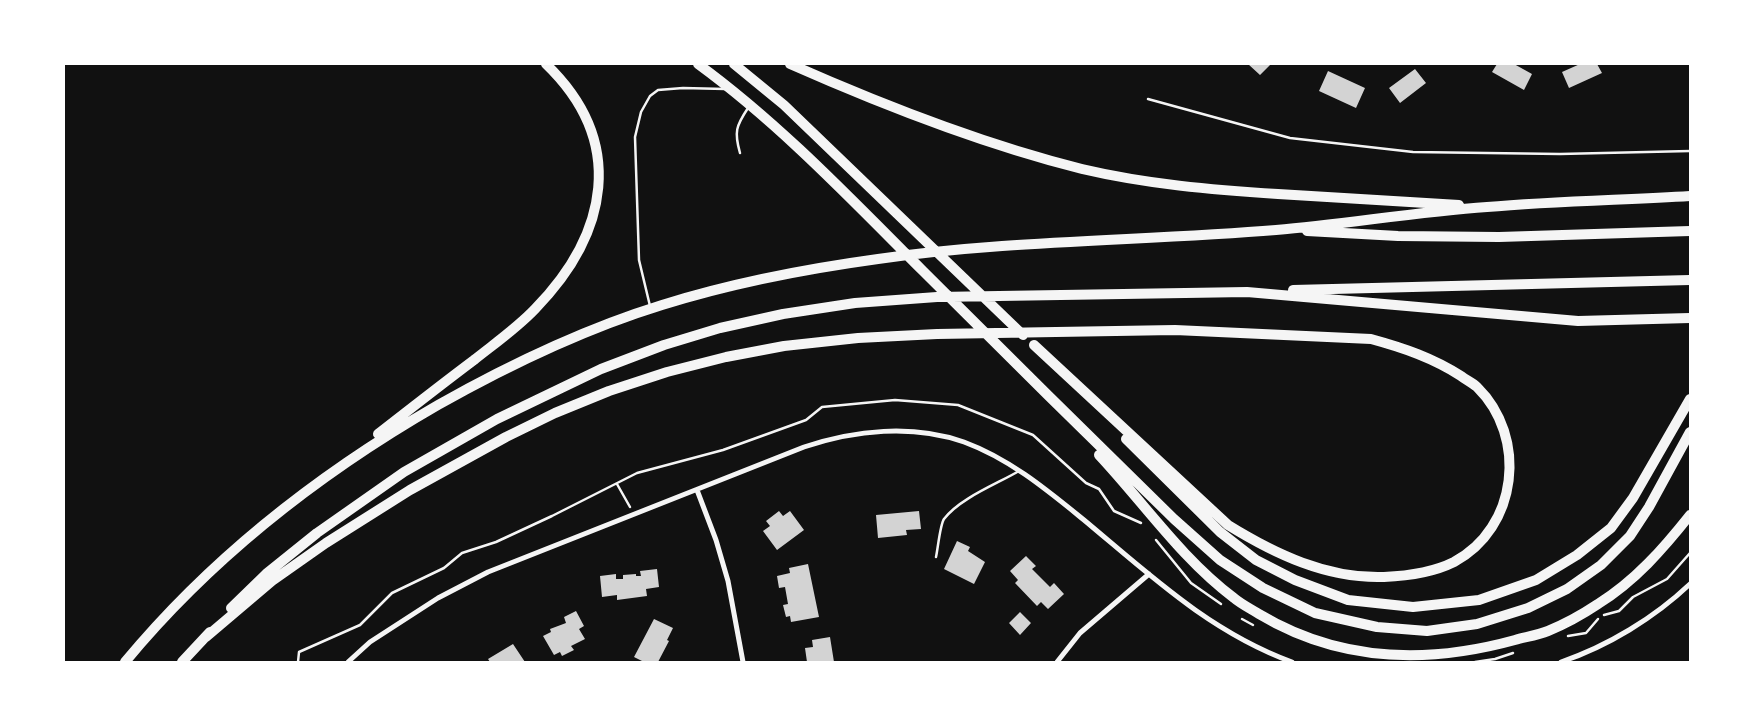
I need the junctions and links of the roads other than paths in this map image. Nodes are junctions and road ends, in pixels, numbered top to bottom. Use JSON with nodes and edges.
{"nodes":[{"id":1,"x":546,"y":64,"type":"edge"},
{"id":2,"x":698,"y":64,"type":"edge"},
{"id":3,"x":734,"y":64,"type":"edge"},
{"id":4,"x":790,"y":64,"type":"edge"},
{"id":5,"x":732,"y":89,"type":"junction"},
{"id":6,"x":750,"y":105,"type":"junction"},
{"id":7,"x":740,"y":153,"type":"dead end"},
{"id":8,"x":1690,"y":196,"type":"edge"},
{"id":9,"x":1488,"y":206,"type":"junction"},
{"id":10,"x":1276,"y":230,"type":"junction"},
{"id":11,"x":1690,"y":232,"type":"edge"},
{"id":12,"x":1690,"y":280,"type":"edge"},
{"id":13,"x":1247,"y":292,"type":"junction"},
{"id":14,"x":650,"y":309,"type":"junction"},
{"id":15,"x":1690,"y":318,"type":"edge"},
{"id":16,"x":1034,"y":345,"type":"junction"},
{"id":17,"x":998,"y":346,"type":"junction"},
{"id":18,"x":1690,"y":399,"type":"edge"},
{"id":19,"x":1690,"y":432,"type":"edge"},
{"id":20,"x":1020,"y":470,"type":"junction"},
{"id":21,"x":697,"y":490,"type":"junction"},
{"id":22,"x":294,"y":499,"type":"junction"},
{"id":23,"x":1690,"y":516,"type":"edge"},
{"id":24,"x":936,"y":557,"type":"dead end"},
{"id":25,"x":1150,"y":574,"type":"junction"},
{"id":26,"x":1690,"y":584,"type":"edge"},
{"id":27,"x":206,"y":637,"type":"junction"},
{"id":28,"x":125,"y":662,"type":"edge"},
{"id":29,"x":182,"y":662,"type":"edge"},
{"id":30,"x":348,"y":662,"type":"edge"},
{"id":31,"x":743,"y":662,"type":"edge"},
{"id":32,"x":1057,"y":662,"type":"edge"},
{"id":33,"x":1292,"y":662,"type":"edge"},
{"id":34,"x":1561,"y":662,"type":"edge"}],
"edges":[{"from":1,"to":22,"type":"highway"},
{"from":2,"to":5,"type":"highway"},
{"from":3,"to":16,"type":"highway"},
{"from":4,"to":9,"type":"highway"},
{"from":5,"to":6,"type":"highway"},
{"from":5,"to":14,"type":"lane"},
{"from":6,"to":7,"type":"lane"},
{"from":6,"to":17,"type":"highway"},
{"from":8,"to":9,"type":"highway"},
{"from":9,"to":10,"type":"highway"},
{"from":10,"to":11,"type":"highway"},
{"from":10,"to":14,"type":"highway"},
{"from":12,"to":13,"type":"highway"},
{"from":13,"to":15,"type":"highway"},
{"from":13,"to":27,"type":"highway"},
{"from":14,"to":22,"type":"highway"},
{"from":16,"to":18,"type":"highway"},
{"from":16,"to":27,"type":"highway"},
{"from":17,"to":19,"type":"highway"},
{"from":17,"to":23,"type":"highway"},
{"from":20,"to":21,"type":"street"},
{"from":20,"to":24,"type":"lane"},
{"from":20,"to":25,"type":"street"},
{"from":21,"to":30,"type":"street"},
{"from":21,"to":31,"type":"street"},
{"from":22,"to":28,"type":"highway"},
{"from":25,"to":32,"type":"street"},
{"from":25,"to":33,"type":"street"},
{"from":26,"to":34,"type":"street"},
{"from":27,"to":29,"type":"highway"}]}
